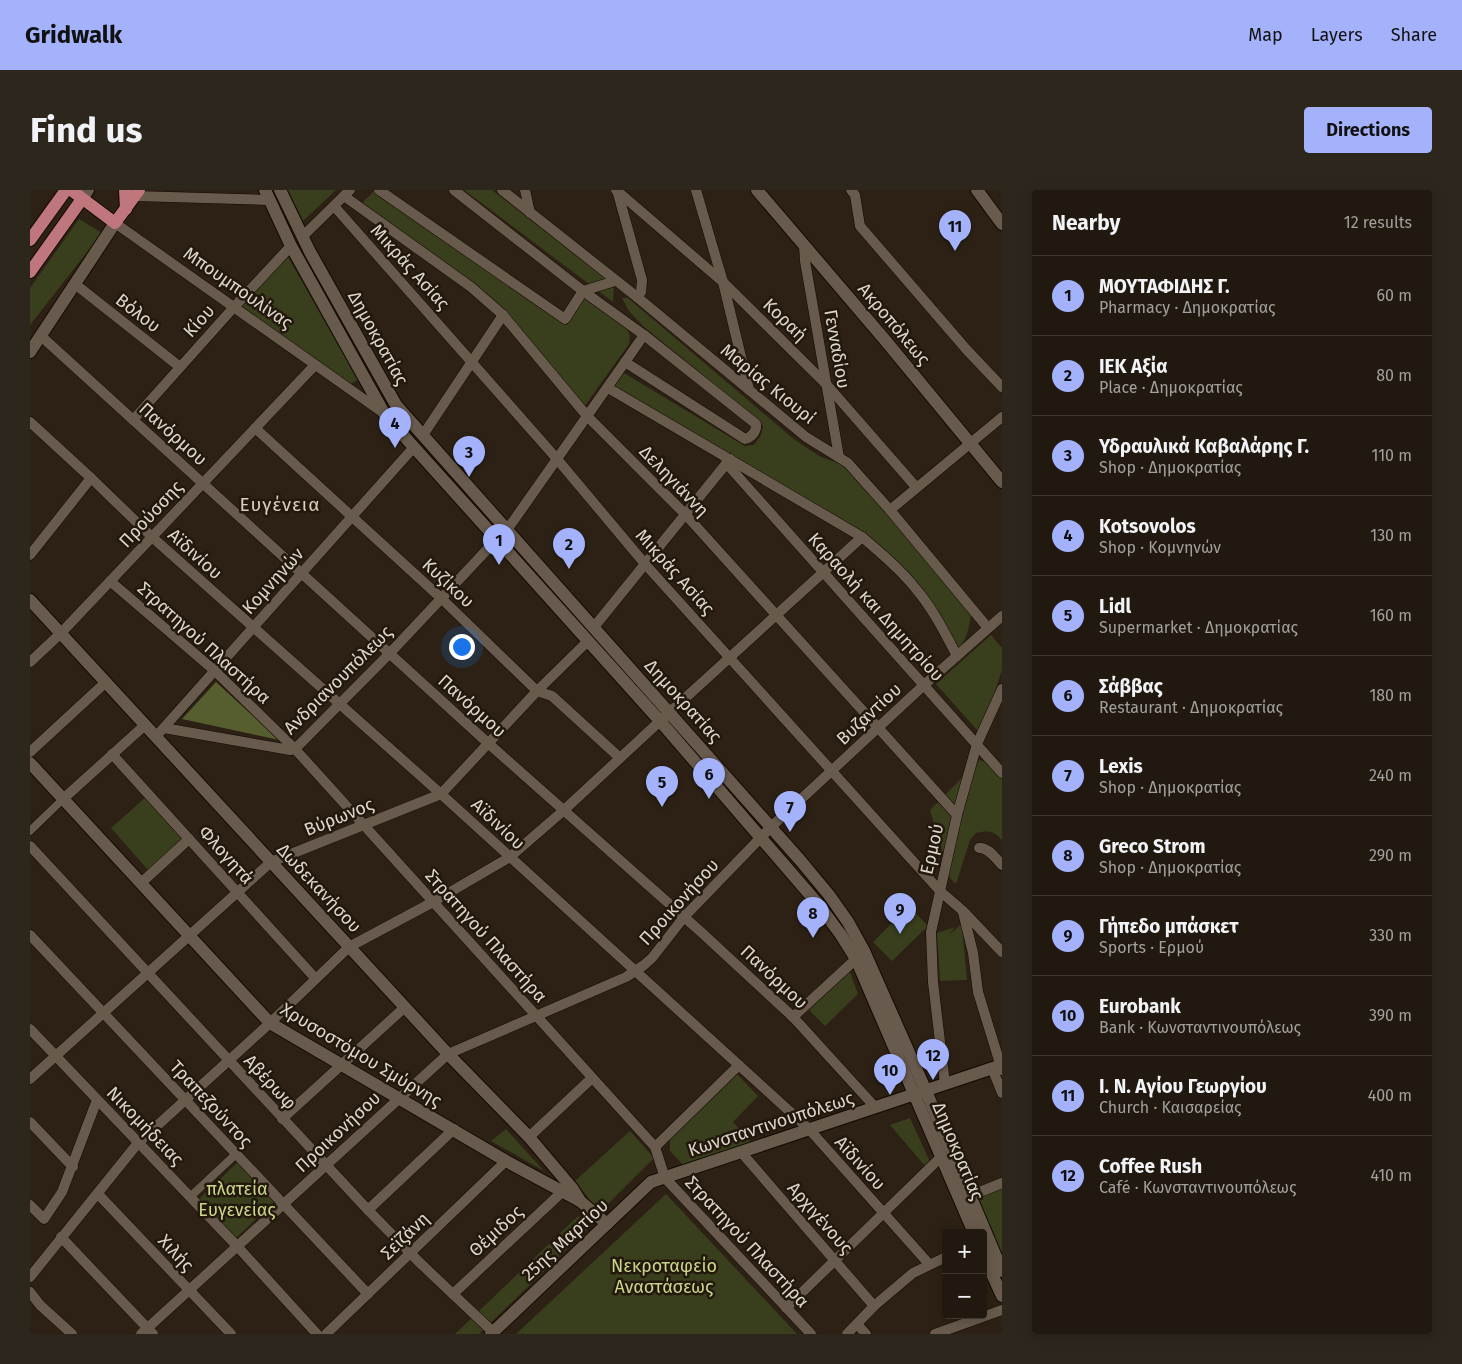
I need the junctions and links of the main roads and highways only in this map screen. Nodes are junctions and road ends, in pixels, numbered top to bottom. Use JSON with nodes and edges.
{"nodes":[{"id":1,"x":66,"y":190,"type":"edge"},
{"id":2,"x":71,"y":190,"type":"edge"},
{"id":3,"x":133,"y":192,"type":"edge"},
{"id":4,"x":85,"y":194,"type":"edge"},
{"id":5,"x":30,"y":240,"type":"edge"},
{"id":6,"x":30,"y":272,"type":"edge"}],
"edges":[{"from":1,"to":5,"type":"main road"},
{"from":2,"to":4,"type":"main road","name":"Μπουμπουλίνας"},
{"from":3,"to":4,"type":"main road","name":"Μπουμπουλίνας"},
{"from":4,"to":6,"type":"main road"}]}
